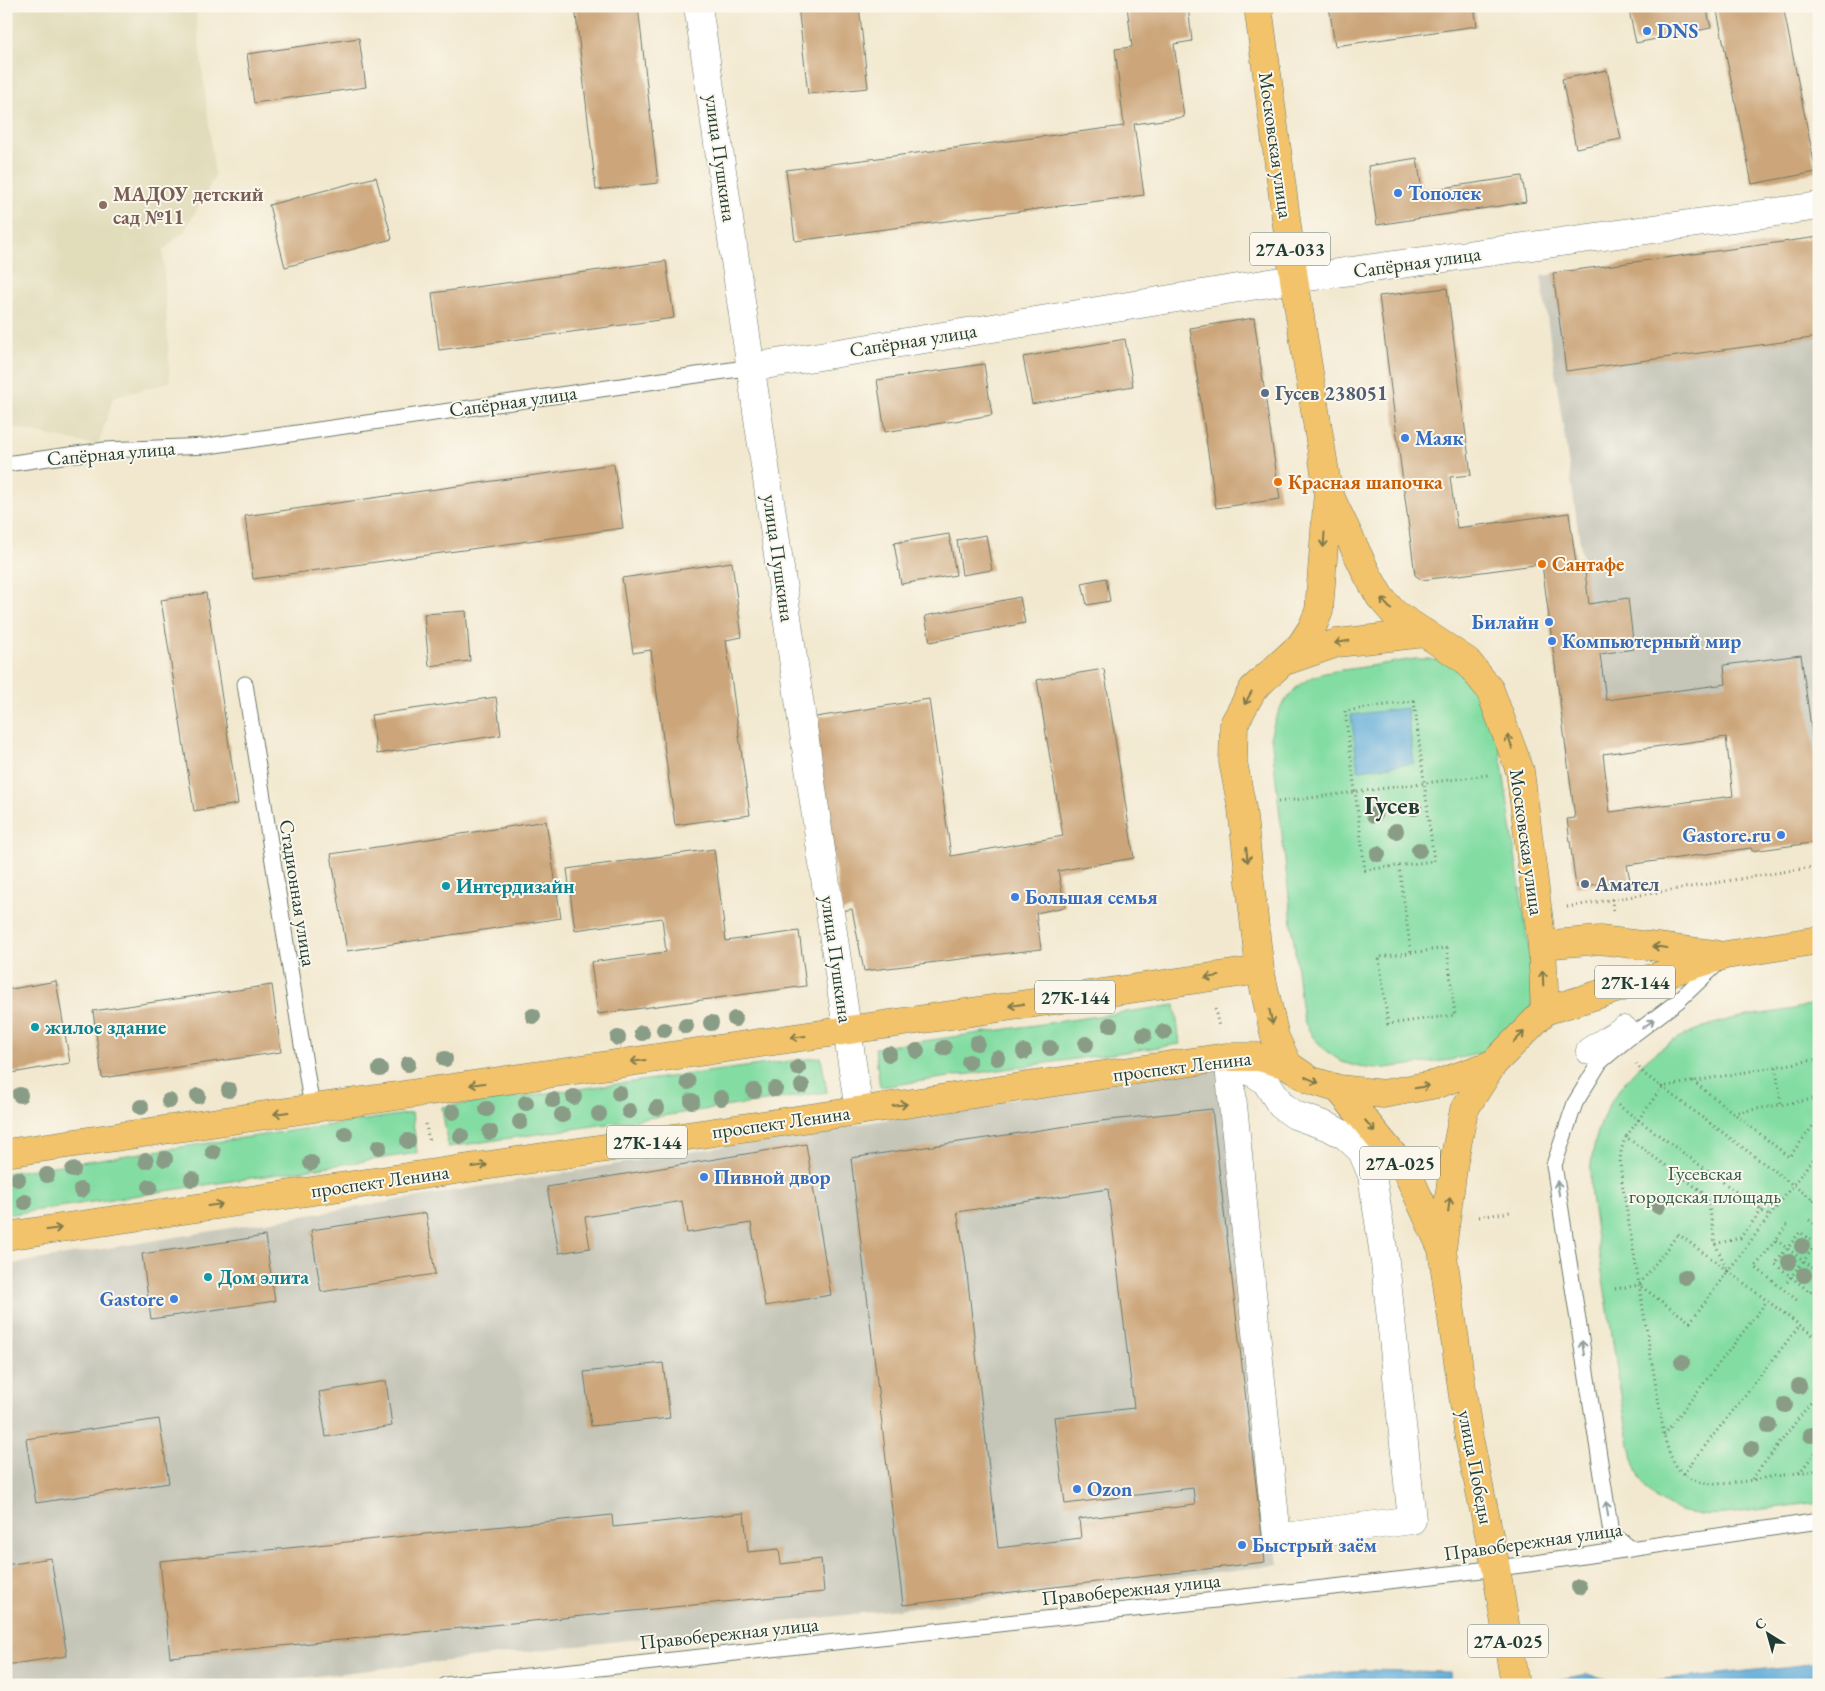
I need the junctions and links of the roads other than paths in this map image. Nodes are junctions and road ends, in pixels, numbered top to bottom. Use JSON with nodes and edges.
{"nodes":[{"id":1,"x":698,"y":6,"type":"edge"},
{"id":2,"x":1258,"y":6,"type":"edge"},
{"id":3,"x":1819,"y":206,"type":"edge"},
{"id":4,"x":1294,"y":279,"type":"junction"},
{"id":5,"x":752,"y":366,"type":"junction"},
{"id":6,"x":6,"y":464,"type":"edge"},
{"id":7,"x":1328,"y":491,"type":"junction"},
{"id":8,"x":1425,"y":633,"type":"junction"},
{"id":9,"x":1282,"y":662,"type":"junction"},
{"id":10,"x":245,"y":684,"type":"dead end"},
{"id":11,"x":1819,"y":940,"type":"edge"},
{"id":12,"x":1542,"y":945,"type":"junction"},
{"id":13,"x":1726,"y":955,"type":"junction"},
{"id":14,"x":1260,"y":970,"type":"junction"},
{"id":15,"x":1545,"y":1011,"type":"junction"},
{"id":16,"x":847,"y":1030,"type":"junction"},
{"id":17,"x":1624,"y":1030,"type":"dead end"},
{"id":18,"x":1590,"y":1051,"type":"dead end"},
{"id":19,"x":1493,"y":1064,"type":"junction"},
{"id":20,"x":1288,"y":1065,"type":"junction"},
{"id":21,"x":1339,"y":1089,"type":"junction"},
{"id":22,"x":312,"y":1108,"type":"junction"},
{"id":23,"x":859,"y":1111,"type":"junction"},
{"id":24,"x":6,"y":1153,"type":"edge"},
{"id":25,"x":6,"y":1236,"type":"edge"},
{"id":26,"x":1442,"y":1249,"type":"junction"},
{"id":27,"x":1819,"y":1521,"type":"edge"},
{"id":28,"x":1277,"y":1538,"type":"joint"},
{"id":29,"x":1630,"y":1548,"type":"junction"},
{"id":30,"x":1496,"y":1568,"type":"junction"},
{"id":31,"x":446,"y":1685,"type":"edge"},
{"id":32,"x":1515,"y":1685,"type":"edge"}],
"edges":[{"from":1,"to":5,"type":"street","name":"улица Пушкина"},
{"from":2,"to":4,"type":"main road","name":"Московская улица","number":"27А-033"},
{"from":3,"to":4,"type":"street","name":"Сапёрная улица"},
{"from":4,"to":5,"type":"street","name":"Сапёрная улица"},
{"from":4,"to":7,"type":"main road","name":"Московская улица","number":"27А-033"},
{"from":5,"to":6,"type":"lane","name":"Сапёрная улица"},
{"from":5,"to":16,"type":"street","name":"улица Пушкина"},
{"from":8,"to":7,"type":"main road","name":"Московская улица","one_way":true},
{"from":7,"to":9,"type":"main road","name":"Московская улица","one_way":true},
{"from":8,"to":9,"type":"main road","name":"Московская улица","one_way":true},
{"from":12,"to":8,"type":"main road","name":"Московская улица","one_way":true},
{"from":9,"to":14,"type":"main road","name":"Московская улица","one_way":true},
{"from":10,"to":22,"type":"lane","name":"Стадионная улица"},
{"from":11,"to":13,"type":"main road","number":"27К-144"},
{"from":13,"to":12,"type":"main road","number":"27К-144","one_way":true},
{"from":15,"to":12,"type":"main road","name":"Московская улица","one_way":true},
{"from":13,"to":15,"type":"main road","number":"27К-144"},
{"from":29,"to":13,"type":"lane","one_way":true},
{"from":14,"to":16,"type":"main road","number":"27К-144","one_way":true},
{"from":14,"to":20,"type":"main road","name":"Московская улица","one_way":true},
{"from":19,"to":15,"type":"main road","one_way":true},
{"from":16,"to":22,"type":"main road","number":"27К-144","one_way":true},
{"from":16,"to":23,"type":"street","name":"улица Пушкина"},
{"from":17,"to":18,"type":"street"},
{"from":21,"to":19,"type":"main road","one_way":true},
{"from":26,"to":19,"type":"main road","number":"27А-025","one_way":true},
{"from":20,"to":21,"type":"main road","one_way":true},
{"from":23,"to":20,"type":"main road","name":"проспект Ленина","number":"27К-144","one_way":true},
{"from":21,"to":26,"type":"main road","number":"27А-025","one_way":true},
{"from":22,"to":24,"type":"main road","number":"27К-144","one_way":true},
{"from":25,"to":23,"type":"main road","name":"проспект Ленина","number":"27К-144","one_way":true},
{"from":26,"to":30,"type":"main road","name":"улица Победы","number":"27А-025"},
{"from":27,"to":29,"type":"lane","name":"Правобережная улица"},
{"from":28,"to":28,"type":"street"},
{"from":29,"to":30,"type":"lane","name":"Правобережная улица"},
{"from":30,"to":31,"type":"lane","name":"Правобережная улица"},
{"from":30,"to":32,"type":"main road","name":"улица Победы","number":"27А-025"}]}
